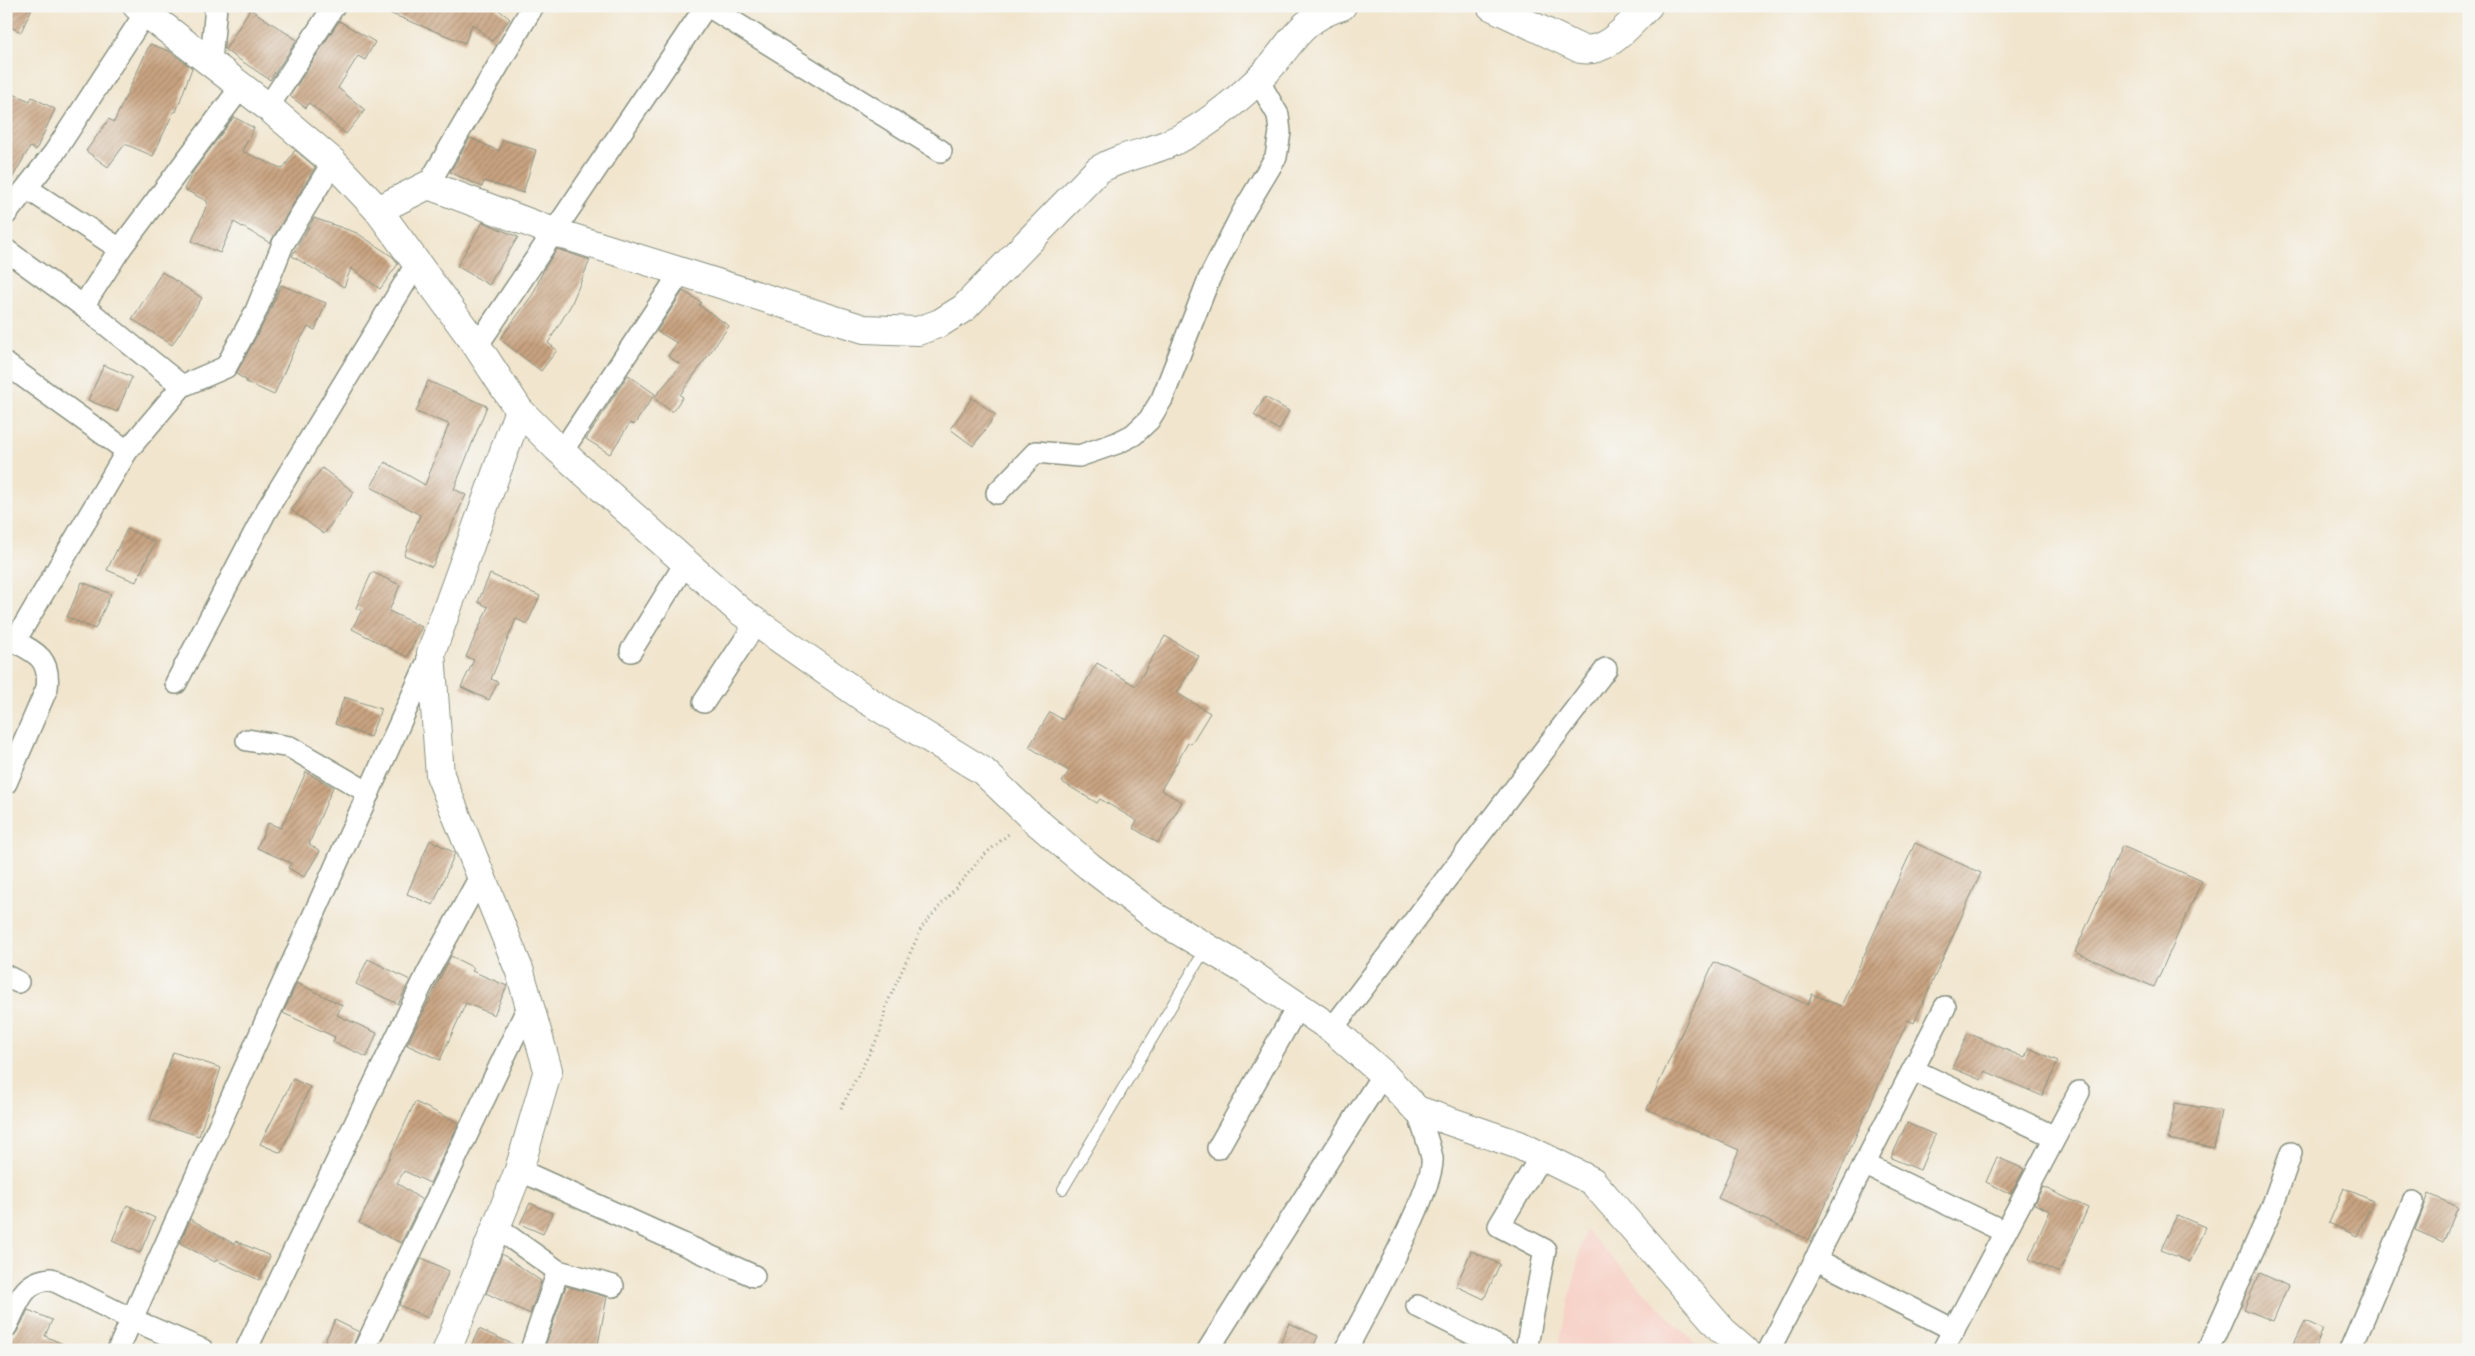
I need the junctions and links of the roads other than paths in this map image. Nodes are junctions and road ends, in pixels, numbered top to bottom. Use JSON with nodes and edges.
{"nodes":[{"id":1,"x":216,"y":6,"type":"edge"},
{"id":2,"x":334,"y":6,"type":"edge"},
{"id":3,"x":707,"y":6,"type":"edge"},
{"id":4,"x":1342,"y":6,"type":"edge"},
{"id":5,"x":1491,"y":6,"type":"edge"},
{"id":6,"x":1648,"y":6,"type":"edge"},
{"id":7,"x":2465,"y":6,"type":"edge"},
{"id":8,"x":142,"y":9,"type":"edge"},
{"id":9,"x":526,"y":9,"type":"edge"},
{"id":10,"x":2469,"y":9,"type":"edge"},
{"id":11,"x":211,"y":62,"type":"junction"},
{"id":12,"x":1258,"y":80,"type":"junction"},
{"id":13,"x":241,"y":87,"type":"junction"},
{"id":14,"x":268,"y":107,"type":"junction"},
{"id":15,"x":941,"y":151,"type":"dead end"},
{"id":16,"x":332,"y":162,"type":"junction"},
{"id":17,"x":428,"y":185,"type":"junction"},
{"id":18,"x":28,"y":189,"type":"junction"},
{"id":19,"x":378,"y":210,"type":"junction"},
{"id":20,"x":6,"y":214,"type":"edge"},
{"id":21,"x":554,"y":232,"type":"junction"},
{"id":22,"x":120,"y":249,"type":"junction"},
{"id":23,"x":6,"y":250,"type":"edge"},
{"id":24,"x":417,"y":263,"type":"junction"},
{"id":25,"x":681,"y":272,"type":"junction"},
{"id":26,"x":82,"y":306,"type":"junction"},
{"id":27,"x":477,"y":346,"type":"junction"},
{"id":28,"x":6,"y":364,"type":"edge"},
{"id":29,"x":182,"y":386,"type":"junction"},
{"id":30,"x":520,"y":410,"type":"junction"},
{"id":31,"x":127,"y":451,"type":"junction"},
{"id":32,"x":562,"y":453,"type":"junction"},
{"id":33,"x":997,"y":493,"type":"dead end"},
{"id":34,"x":686,"y":562,"type":"junction"},
{"id":35,"x":756,"y":623,"type":"junction"},
{"id":36,"x":10,"y":639,"type":"edge"},
{"id":37,"x":631,"y":651,"type":"dead end"},
{"id":38,"x":431,"y":653,"type":"junction"},
{"id":39,"x":1606,"y":669,"type":"dead end"},
{"id":40,"x":176,"y":683,"type":"dead end"},
{"id":41,"x":704,"y":702,"type":"dead end"},
{"id":42,"x":247,"y":740,"type":"dead end"},
{"id":43,"x":6,"y":783,"type":"edge"},
{"id":44,"x":369,"y":793,"type":"junction"},
{"id":45,"x":481,"y":875,"type":"junction"},
{"id":46,"x":1207,"y":947,"type":"junction"},
{"id":47,"x":529,"y":1004,"type":"junction"},
{"id":48,"x":1298,"y":1006,"type":"junction"},
{"id":49,"x":1945,"y":1007,"type":"dead end"},
{"id":50,"x":1332,"y":1030,"type":"junction"},
{"id":51,"x":1913,"y":1070,"type":"junction"},
{"id":52,"x":1383,"y":1074,"type":"junction"},
{"id":53,"x":2079,"y":1092,"type":"dead end"},
{"id":54,"x":1417,"y":1110,"type":"junction"},
{"id":55,"x":2055,"y":1137,"type":"junction"},
{"id":56,"x":1218,"y":1148,"type":"dead end"},
{"id":57,"x":2291,"y":1153,"type":"dead end"},
{"id":58,"x":1540,"y":1156,"type":"junction"},
{"id":59,"x":1864,"y":1164,"type":"junction"},
{"id":60,"x":519,"y":1170,"type":"junction"},
{"id":61,"x":1063,"y":1189,"type":"dead end"},
{"id":62,"x":2413,"y":1202,"type":"dead end"},
{"id":63,"x":497,"y":1228,"type":"junction"},
{"id":64,"x":2005,"y":1232,"type":"junction"},
{"id":65,"x":1815,"y":1259,"type":"junction"},
{"id":66,"x":558,"y":1271,"type":"junction"},
{"id":67,"x":754,"y":1276,"type":"dead end"},
{"id":68,"x":613,"y":1286,"type":"dead end"},
{"id":69,"x":1417,"y":1306,"type":"dead end"},
{"id":70,"x":133,"y":1320,"type":"junction"},
{"id":71,"x":6,"y":1327,"type":"edge"},
{"id":72,"x":1954,"y":1330,"type":"junction"},
{"id":73,"x":118,"y":1350,"type":"edge"},
{"id":74,"x":203,"y":1350,"type":"edge"},
{"id":75,"x":246,"y":1350,"type":"edge"},
{"id":76,"x":364,"y":1350,"type":"edge"},
{"id":77,"x":447,"y":1350,"type":"edge"},
{"id":78,"x":531,"y":1350,"type":"edge"},
{"id":79,"x":1208,"y":1350,"type":"edge"},
{"id":80,"x":1346,"y":1350,"type":"edge"},
{"id":81,"x":1505,"y":1350,"type":"edge"},
{"id":82,"x":1526,"y":1350,"type":"edge"},
{"id":83,"x":1744,"y":1350,"type":"edge"},
{"id":84,"x":1768,"y":1350,"type":"edge"},
{"id":85,"x":1943,"y":1350,"type":"edge"},
{"id":86,"x":2208,"y":1350,"type":"edge"},
{"id":87,"x":2350,"y":1350,"type":"edge"}],
"edges":[{"from":1,"to":11,"type":"street"},
{"from":2,"to":14,"type":"street"},
{"from":3,"to":15,"type":"street"},
{"from":3,"to":21,"type":"street"},
{"from":4,"to":12,"type":"street"},
{"from":5,"to":6,"type":"street"},
{"from":7,"to":10,"type":"lane"},
{"from":8,"to":11,"type":"street"},
{"from":8,"to":18,"type":"street"},
{"from":9,"to":17,"type":"street"},
{"from":11,"to":13,"type":"street"},
{"from":12,"to":25,"type":"street"},
{"from":12,"to":33,"type":"street"},
{"from":13,"to":14,"type":"street"},
{"from":13,"to":22,"type":"street"},
{"from":14,"to":16,"type":"street"},
{"from":16,"to":19,"type":"street"},
{"from":16,"to":29,"type":"street"},
{"from":17,"to":19,"type":"street"},
{"from":17,"to":21,"type":"street"},
{"from":18,"to":20,"type":"street"},
{"from":18,"to":22,"type":"street"},
{"from":19,"to":24,"type":"street"},
{"from":21,"to":25,"type":"street"},
{"from":21,"to":27,"type":"street"},
{"from":22,"to":26,"type":"street"},
{"from":23,"to":26,"type":"street"},
{"from":24,"to":27,"type":"street"},
{"from":24,"to":40,"type":"street"},
{"from":25,"to":32,"type":"street"},
{"from":26,"to":29,"type":"street"},
{"from":27,"to":30,"type":"street"},
{"from":28,"to":31,"type":"street"},
{"from":29,"to":31,"type":"street"},
{"from":30,"to":32,"type":"street"},
{"from":30,"to":38,"type":"street"},
{"from":31,"to":36,"type":"street"},
{"from":32,"to":34,"type":"street"},
{"from":34,"to":35,"type":"street"},
{"from":34,"to":37,"type":"street"},
{"from":35,"to":41,"type":"street"},
{"from":35,"to":46,"type":"street"},
{"from":36,"to":43,"type":"street"},
{"from":38,"to":44,"type":"street"},
{"from":38,"to":45,"type":"street"},
{"from":39,"to":50,"type":"street"},
{"from":42,"to":44,"type":"street"},
{"from":44,"to":70,"type":"street"},
{"from":45,"to":47,"type":"street"},
{"from":45,"to":75,"type":"street"},
{"from":46,"to":48,"type":"street"},
{"from":46,"to":61,"type":"lane"},
{"from":47,"to":60,"type":"street"},
{"from":47,"to":76,"type":"street"},
{"from":48,"to":50,"type":"street"},
{"from":48,"to":56,"type":"street"},
{"from":49,"to":51,"type":"street"},
{"from":50,"to":52,"type":"street"},
{"from":51,"to":55,"type":"street"},
{"from":51,"to":59,"type":"street"},
{"from":52,"to":54,"type":"street"},
{"from":52,"to":79,"type":"street"},
{"from":53,"to":55,"type":"street"},
{"from":54,"to":58,"type":"street"},
{"from":54,"to":80,"type":"street"},
{"from":55,"to":64,"type":"street"},
{"from":57,"to":86,"type":"street"},
{"from":58,"to":82,"type":"street"},
{"from":58,"to":83,"type":"street"},
{"from":59,"to":64,"type":"street"},
{"from":59,"to":65,"type":"street"},
{"from":60,"to":63,"type":"street"},
{"from":60,"to":67,"type":"street"},
{"from":62,"to":87,"type":"street"},
{"from":63,"to":66,"type":"street"},
{"from":63,"to":77,"type":"street"},
{"from":64,"to":72,"type":"street"},
{"from":65,"to":72,"type":"street"},
{"from":65,"to":84,"type":"street"},
{"from":66,"to":68,"type":"street"},
{"from":66,"to":78,"type":"street"},
{"from":69,"to":81,"type":"street"},
{"from":70,"to":71,"type":"street"},
{"from":70,"to":73,"type":"street"},
{"from":70,"to":74,"type":"street"},
{"from":72,"to":85,"type":"street"}]}
